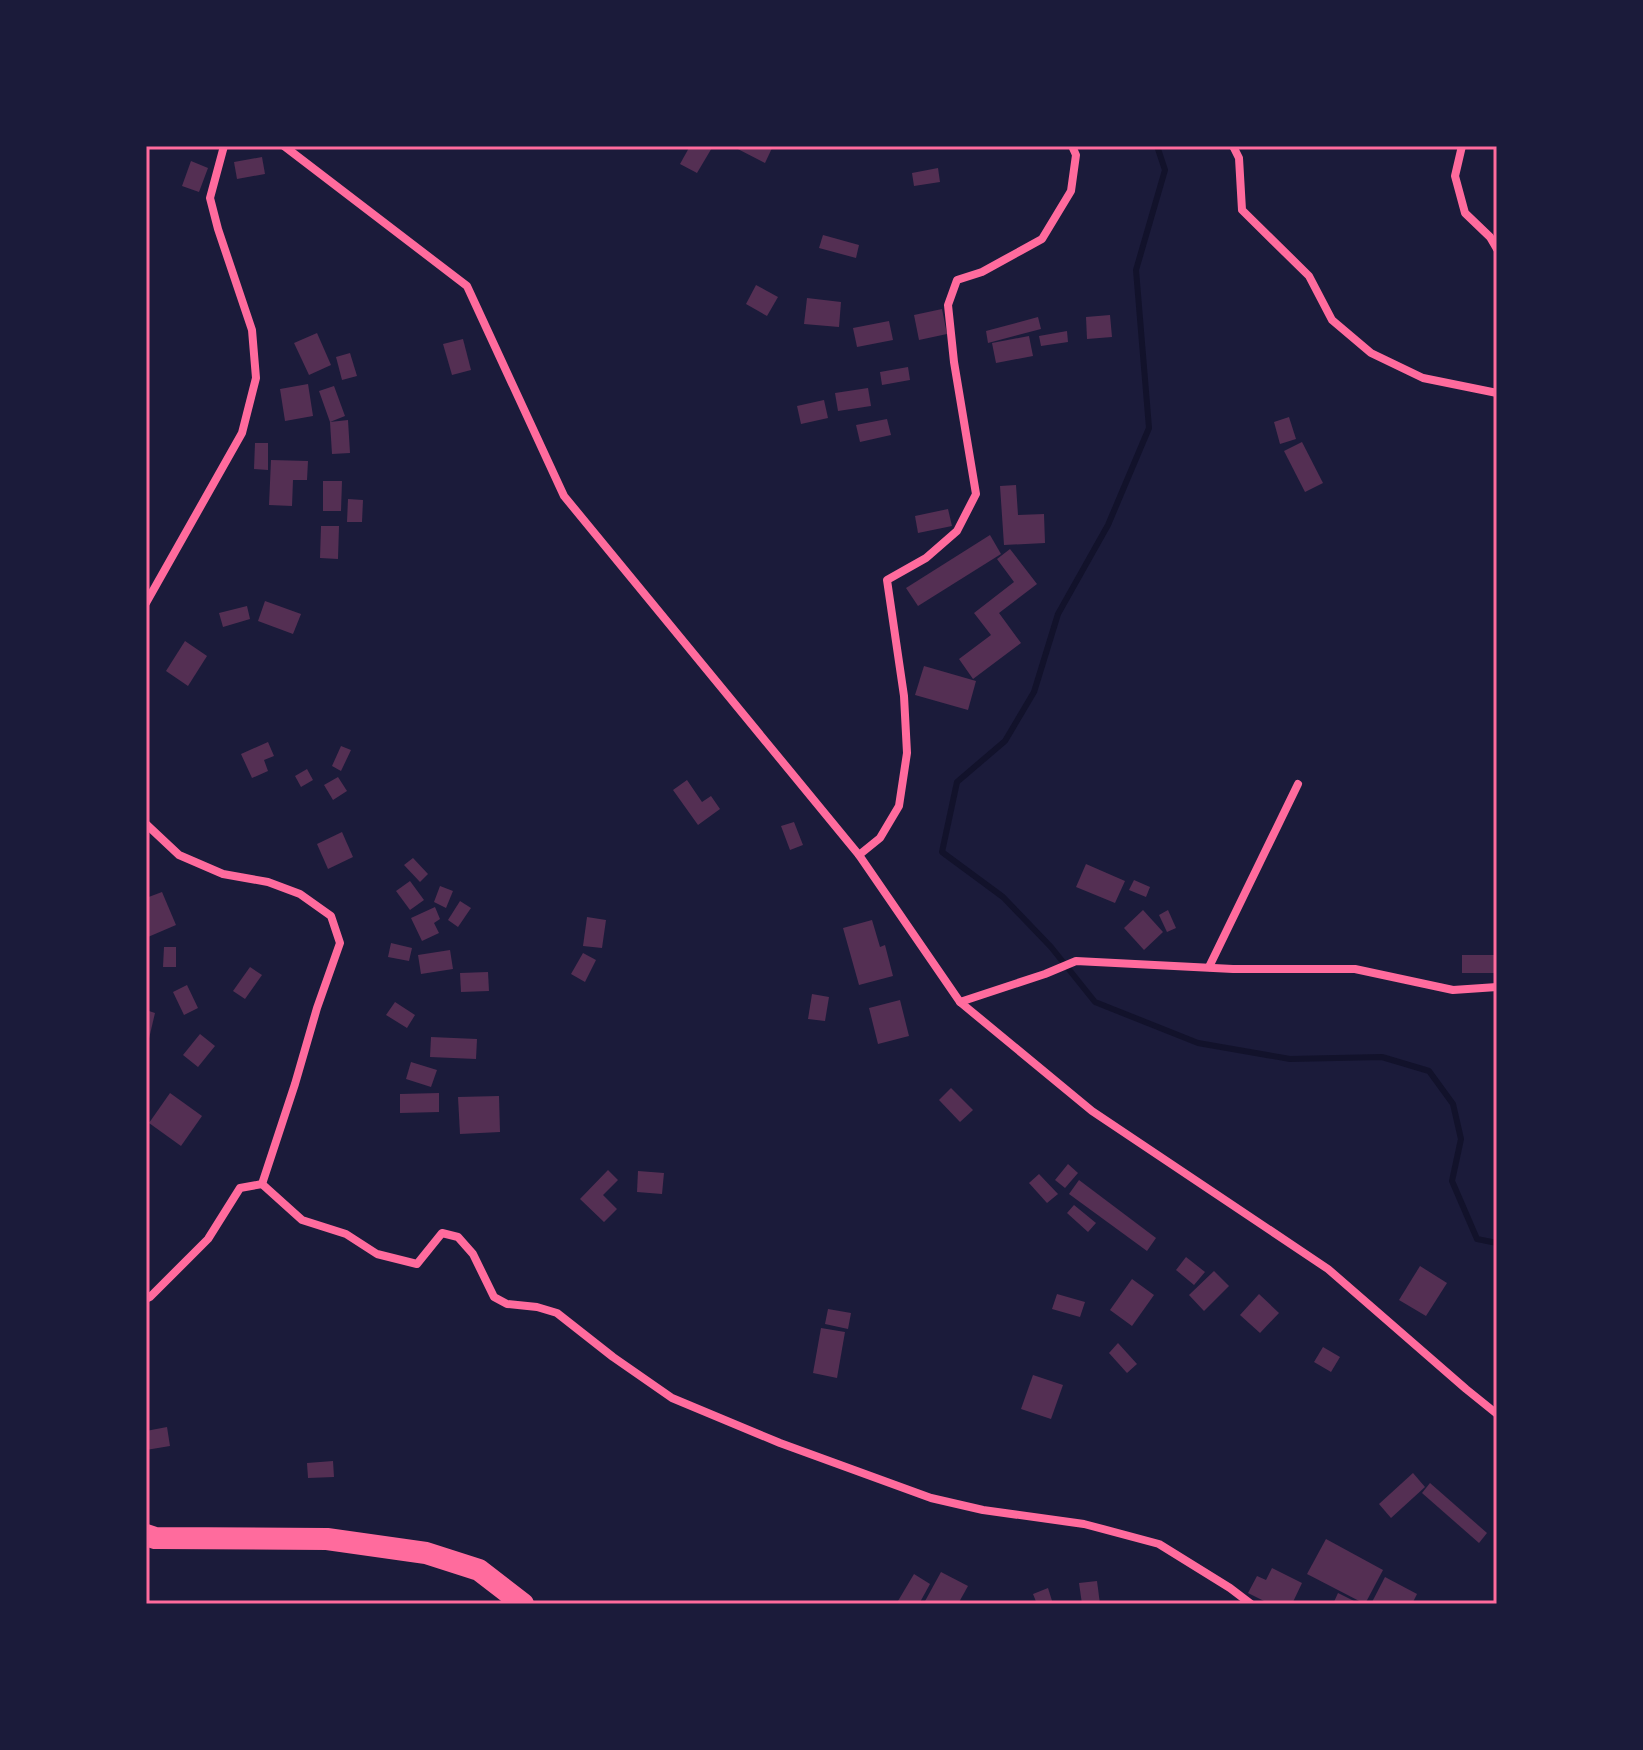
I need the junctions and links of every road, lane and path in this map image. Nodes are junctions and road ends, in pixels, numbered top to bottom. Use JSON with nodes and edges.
{"nodes":[{"id":1,"x":224,"y":146,"type":"edge"},
{"id":2,"x":284,"y":146,"type":"edge"},
{"id":3,"x":1072,"y":146,"type":"edge"},
{"id":4,"x":1233,"y":146,"type":"edge"},
{"id":5,"x":1462,"y":146,"type":"edge"},
{"id":6,"x":1497,"y":249,"type":"edge"},
{"id":7,"x":1497,"y":393,"type":"edge"},
{"id":8,"x":146,"y":603,"type":"edge"},
{"id":9,"x":1298,"y":784,"type":"dead end"},
{"id":10,"x":146,"y":824,"type":"edge"},
{"id":11,"x":859,"y":855,"type":"junction"},
{"id":12,"x":1209,"y":967,"type":"junction"},
{"id":13,"x":1497,"y":987,"type":"edge"},
{"id":14,"x":960,"y":1002,"type":"junction"},
{"id":15,"x":262,"y":1184,"type":"junction"},
{"id":16,"x":146,"y":1299,"type":"edge"},
{"id":17,"x":1497,"y":1414,"type":"edge"},
{"id":18,"x":146,"y":1535,"type":"edge"},
{"id":19,"x":523,"y":1604,"type":"edge"},
{"id":20,"x":1251,"y":1604,"type":"edge"}],
"edges":[{"from":1,"to":8,"type":"street"},
{"from":2,"to":11,"type":"street"},
{"from":3,"to":11,"type":"street"},
{"from":4,"to":7,"type":"street"},
{"from":5,"to":6,"type":"street"},
{"from":9,"to":12,"type":"street"},
{"from":10,"to":15,"type":"street"},
{"from":11,"to":14,"type":"street"},
{"from":12,"to":13,"type":"street"},
{"from":12,"to":14,"type":"street"},
{"from":14,"to":17,"type":"street"},
{"from":15,"to":16,"type":"street"},
{"from":15,"to":20,"type":"street"},
{"from":18,"to":19,"type":"highway"}]}
